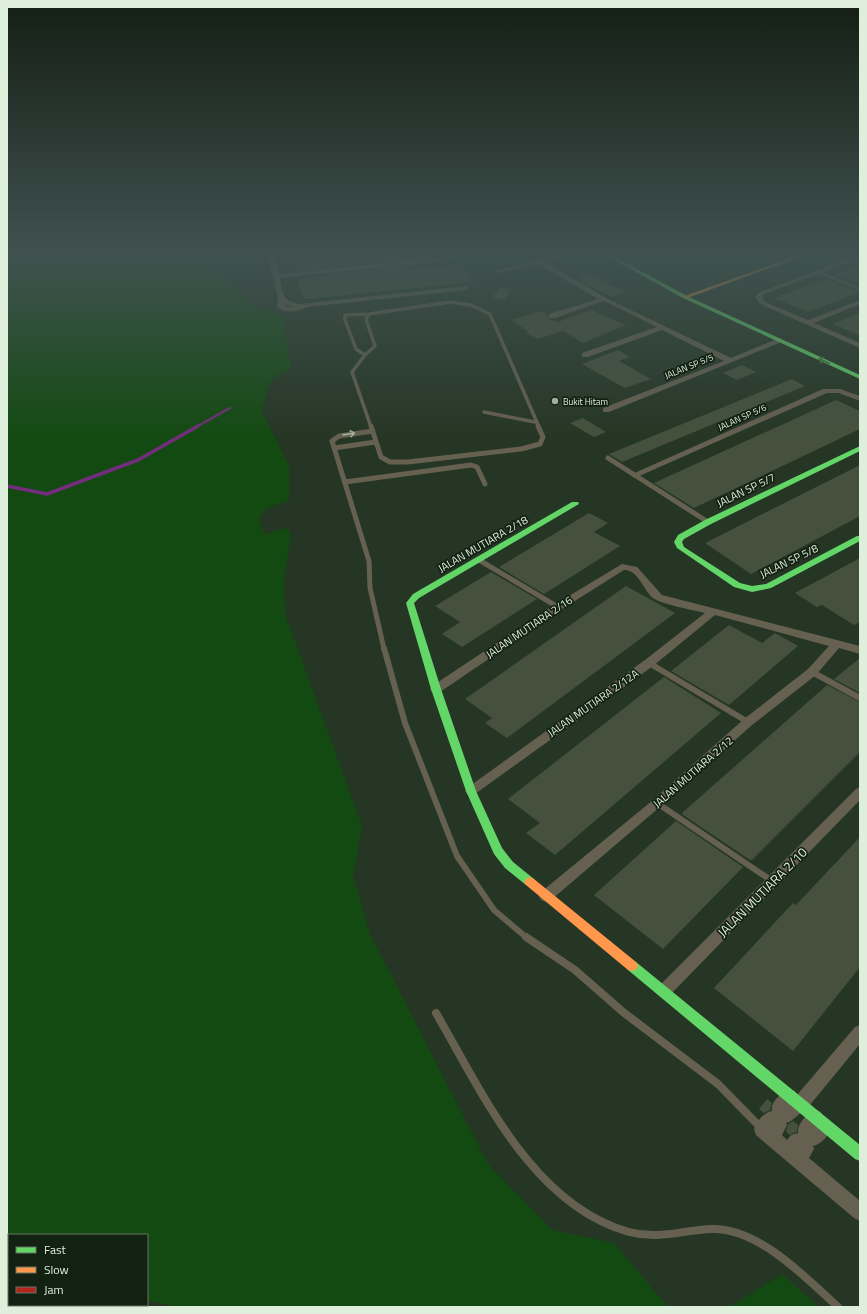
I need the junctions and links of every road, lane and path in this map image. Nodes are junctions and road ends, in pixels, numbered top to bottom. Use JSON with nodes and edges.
{"nodes":[{"id":1,"x":345,"y":317,"type":"edge"},
{"id":2,"x":367,"y":317,"type":"edge"},
{"id":3,"x":491,"y":317,"type":"edge"},
{"id":4,"x":641,"y":317,"type":"edge"},
{"id":5,"x":729,"y":317,"type":"edge"},
{"id":6,"x":752,"y":317,"type":"edge"},
{"id":7,"x":796,"y":317,"type":"edge"},
{"id":8,"x":822,"y":317,"type":"edge"},
{"id":9,"x":808,"y":323,"type":"junction"},
{"id":10,"x":662,"y":328,"type":"junction"},
{"id":11,"x":780,"y":341,"type":"junction"},
{"id":12,"x":860,"y":346,"type":"edge"},
{"id":13,"x":365,"y":355,"type":"junction"},
{"id":14,"x":585,"y":355,"type":"dead end"},
{"id":15,"x":731,"y":361,"type":"junction"},
{"id":16,"x":860,"y":367,"type":"edge"},
{"id":17,"x":860,"y":377,"type":"edge"},
{"id":18,"x":860,"y":399,"type":"edge"},
{"id":19,"x":606,"y":410,"type":"dead end"},
{"id":20,"x":484,"y":412,"type":"dead end"},
{"id":21,"x":535,"y":422,"type":"junction"},
{"id":22,"x":373,"y":431,"type":"junction"},
{"id":23,"x":376,"y":442,"type":"junction"},
{"id":24,"x":334,"y":448,"type":"junction"},
{"id":25,"x":860,"y":448,"type":"edge"},
{"id":26,"x":608,"y":458,"type":"dead end"},
{"id":27,"x":634,"y":475,"type":"junction"},
{"id":28,"x":345,"y":482,"type":"junction"},
{"id":29,"x":485,"y":484,"type":"dead end"},
{"id":30,"x":575,"y":504,"type":"dead end"},
{"id":31,"x":708,"y":522,"type":"junction"},
{"id":32,"x":860,"y":538,"type":"edge"},
{"id":33,"x":479,"y":560,"type":"junction"},
{"id":34,"x":706,"y":565,"type":"joint"},
{"id":35,"x":558,"y":607,"type":"junction"},
{"id":36,"x":712,"y":612,"type":"junction"},
{"id":37,"x":837,"y":644,"type":"junction"},
{"id":38,"x":860,"y":650,"type":"edge"},
{"id":39,"x":650,"y":663,"type":"junction"},
{"id":40,"x":812,"y":672,"type":"junction"},
{"id":41,"x":436,"y":689,"type":"junction"},
{"id":42,"x":860,"y":698,"type":"edge"},
{"id":43,"x":748,"y":722,"type":"junction"},
{"id":44,"x":471,"y":791,"type":"junction"},
{"id":45,"x":859,"y":795,"type":"edge"},
{"id":46,"x":657,"y":803,"type":"junction"},
{"id":47,"x":773,"y":881,"type":"junction"},
{"id":48,"x":546,"y":896,"type":"junction"},
{"id":49,"x":664,"y":991,"type":"junction"},
{"id":50,"x":436,"y":1013,"type":"dead end"},
{"id":51,"x":860,"y":1032,"type":"edge"},
{"id":52,"x":781,"y":1115,"type":"junction"},
{"id":53,"x":806,"y":1139,"type":"junction"},
{"id":54,"x":860,"y":1154,"type":"edge"},
{"id":55,"x":860,"y":1212,"type":"edge"},
{"id":56,"x":838,"y":1307,"type":"edge"}],
"edges":[{"from":1,"to":13,"type":"lane"},
{"from":2,"to":13,"type":"lane"},
{"from":3,"to":21,"type":"lane"},
{"from":4,"to":10,"type":"street"},
{"from":5,"to":11,"type":"street"},
{"from":6,"to":16,"type":"street"},
{"from":7,"to":9,"type":"street"},
{"from":8,"to":9,"type":"street"},
{"from":9,"to":12,"type":"street"},
{"from":10,"to":14,"type":"street"},
{"from":10,"to":15,"type":"street"},
{"from":11,"to":15,"type":"street","name":"JALAN SP 5/5"},
{"from":17,"to":11,"type":"street","one_way":true},
{"from":13,"to":22,"type":"lane"},
{"from":15,"to":19,"type":"street","name":"JALAN SP 5/5"},
{"from":18,"to":27,"type":"street","name":"JALAN SP 5/6"},
{"from":20,"to":21,"type":"lane"},
{"from":21,"to":23,"type":"lane"},
{"from":22,"to":23,"type":"lane"},
{"from":24,"to":22,"type":"lane","one_way":true},
{"from":23,"to":24,"type":"lane"},
{"from":24,"to":28,"type":"lane"},
{"from":25,"to":31,"type":"street","name":"JALAN SP 5/7"},
{"from":26,"to":27,"type":"lane"},
{"from":27,"to":31,"type":"lane"},
{"from":28,"to":29,"type":"lane"},
{"from":28,"to":52,"type":"lane"},
{"from":30,"to":33,"type":"street","name":"JALAN MUTIARA 2/18"},
{"from":31,"to":34,"type":"street","name":"JALAN SP 5/7"},
{"from":32,"to":34,"type":"street","name":"JALAN SP 5/8"},
{"from":33,"to":35,"type":"lane"},
{"from":33,"to":41,"type":"street","name":"JALAN MUTIARA 2/18"},
{"from":35,"to":36,"type":"street","name":"JALAN MUTIARA 2/16"},
{"from":35,"to":41,"type":"street","name":"JALAN MUTIARA 2/16"},
{"from":36,"to":37,"type":"street"},
{"from":36,"to":39,"type":"street","name":"JALAN MUTIARA 2/12A"},
{"from":37,"to":38,"type":"street"},
{"from":37,"to":40,"type":"street","name":"JALAN MUTIARA 2/12"},
{"from":39,"to":43,"type":"lane"},
{"from":39,"to":44,"type":"street","name":"JALAN MUTIARA 2/12A"},
{"from":40,"to":42,"type":"lane"},
{"from":40,"to":43,"type":"street","name":"JALAN MUTIARA 2/12"},
{"from":41,"to":44,"type":"street"},
{"from":43,"to":46,"type":"street","name":"JALAN MUTIARA 2/12"},
{"from":44,"to":48,"type":"street"},
{"from":45,"to":47,"type":"street","name":"JALAN MUTIARA 2/10"},
{"from":46,"to":47,"type":"lane"},
{"from":46,"to":48,"type":"street","name":"JALAN MUTIARA 2/12"},
{"from":47,"to":49,"type":"street","name":"JALAN MUTIARA 2/10"},
{"from":48,"to":49,"type":"street"},
{"from":49,"to":52,"type":"street"},
{"from":50,"to":56,"type":"lane"},
{"from":51,"to":52,"type":"street"},
{"from":52,"to":53,"type":"street"},
{"from":52,"to":53,"type":"street"},
{"from":53,"to":54,"type":"street"},
{"from":53,"to":55,"type":"street"}]}
